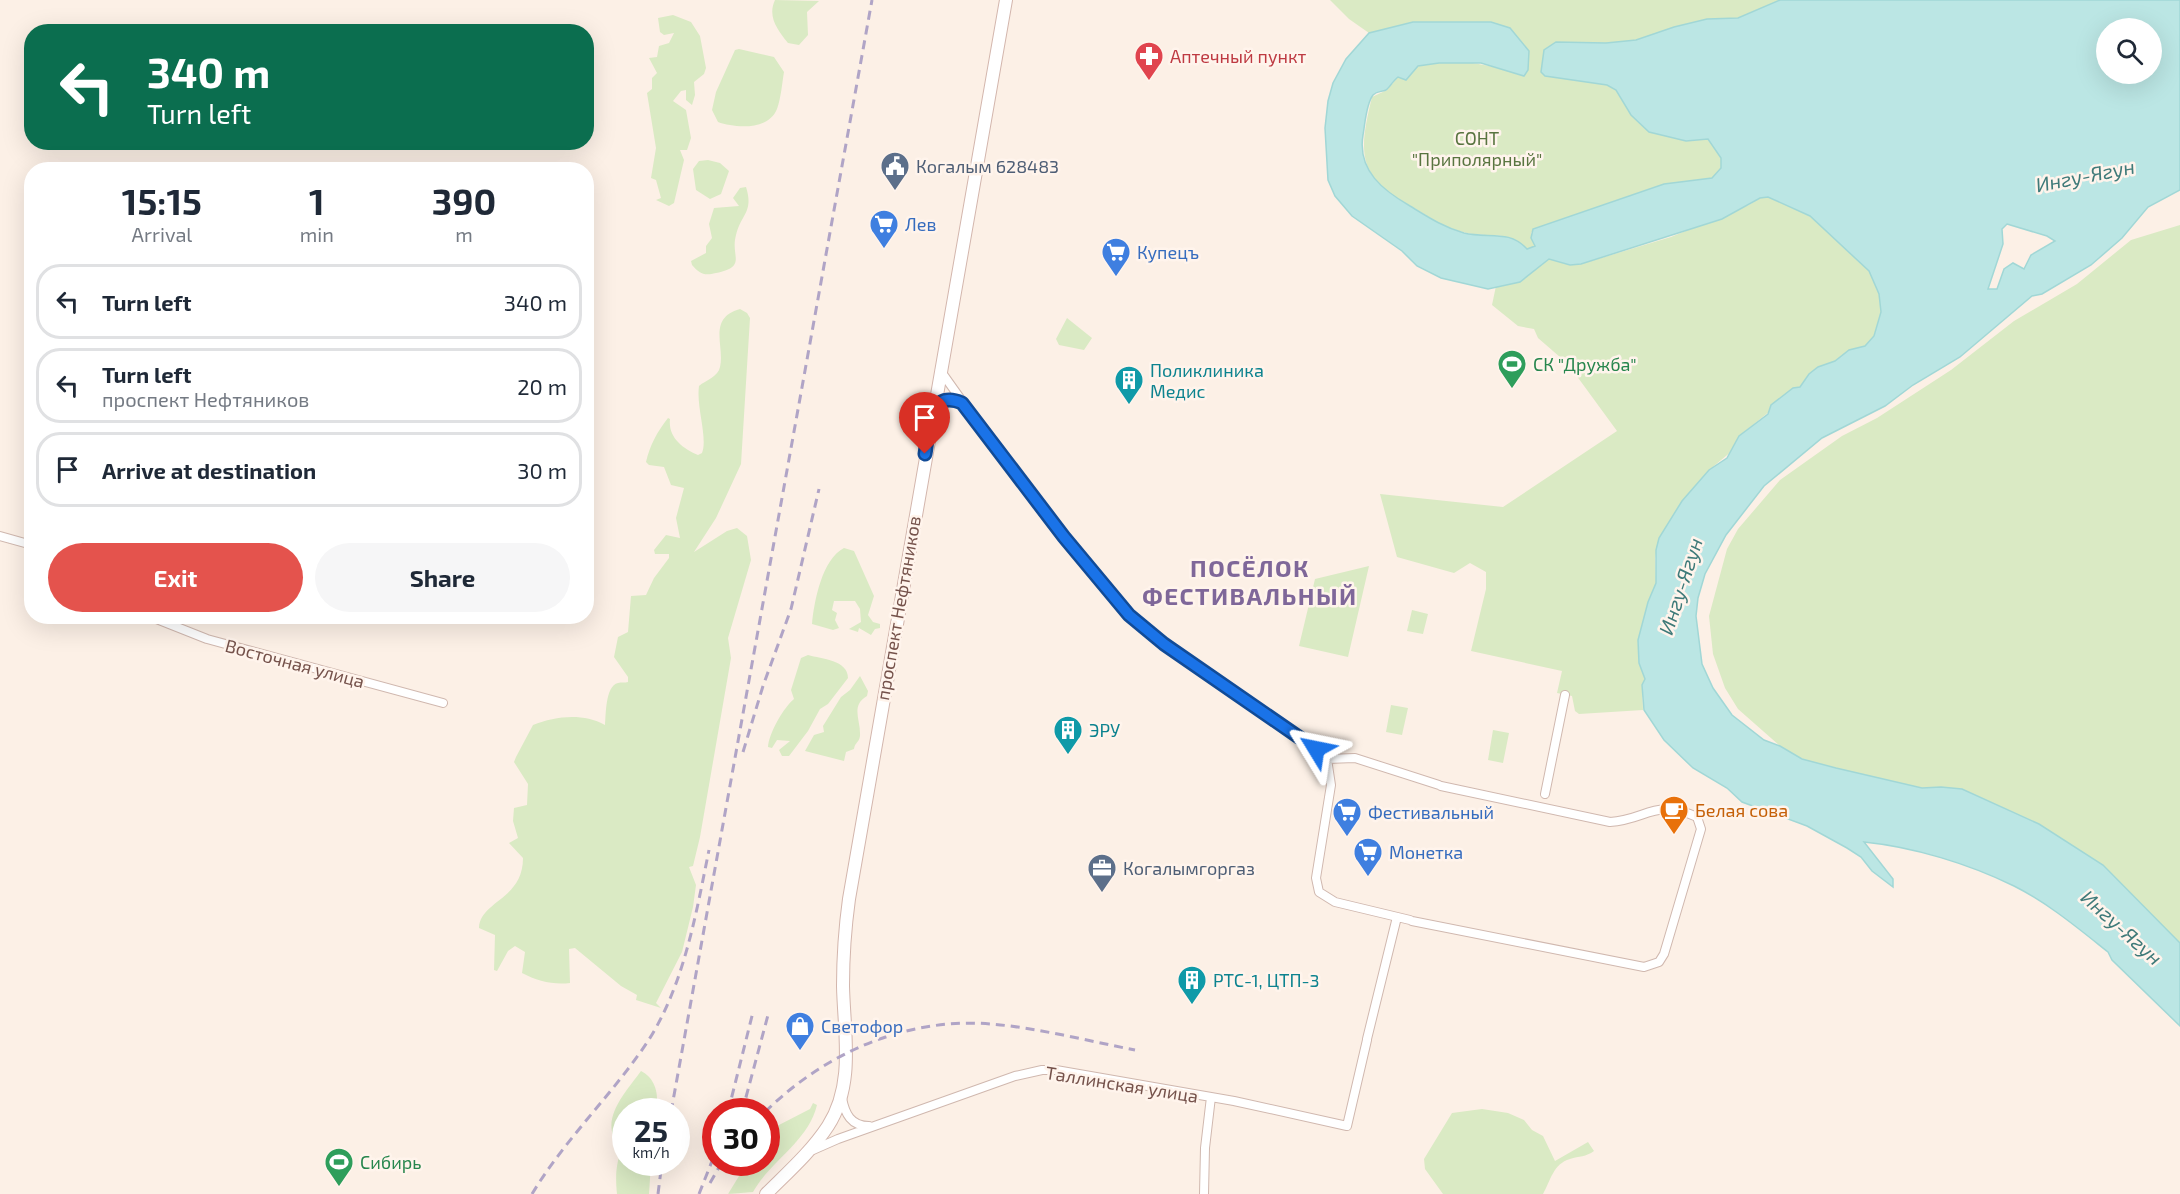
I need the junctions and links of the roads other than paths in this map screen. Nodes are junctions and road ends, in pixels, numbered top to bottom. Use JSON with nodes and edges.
{"nodes":[{"id":1,"x":1006,"y":0,"type":"edge"},
{"id":2,"x":939,"y":370,"type":"junction"},
{"id":3,"x":962,"y":403,"type":"junction"},
{"id":4,"x":933,"y":409,"type":"junction"},
{"id":5,"x":0,"y":536,"type":"edge"},
{"id":6,"x":24,"y":543,"type":"edge"},
{"id":7,"x":170,"y":624,"type":"edge"},
{"id":8,"x":1565,"y":695,"type":"dead end"},
{"id":9,"x":443,"y":703,"type":"dead end"},
{"id":10,"x":1327,"y":759,"type":"junction"},
{"id":11,"x":1542,"y":807,"type":"junction"},
{"id":12,"x":1397,"y":917,"type":"junction"},
{"id":13,"x":842,"y":1095,"type":"junction"},
{"id":14,"x":1211,"y":1097,"type":"junction"},
{"id":15,"x":873,"y":1126,"type":"junction"},
{"id":16,"x":804,"y":1155,"type":"junction"},
{"id":17,"x":766,"y":1194,"type":"edge"},
{"id":18,"x":1204,"y":1194,"type":"edge"}],
"edges":[{"from":1,"to":2,"type":"main road","name":"проспект Нефтяников"},
{"from":2,"to":3,"type":"street"},
{"from":2,"to":4,"type":"main road","name":"проспект Нефтяников"},
{"from":3,"to":4,"type":"street"},
{"from":3,"to":10,"type":"street"},
{"from":4,"to":13,"type":"main road","name":"проспект Нефтяников"},
{"from":5,"to":6,"type":"street"},
{"from":7,"to":9,"type":"street","name":"Восточная улица"},
{"from":8,"to":11,"type":"street"},
{"from":10,"to":11,"type":"street"},
{"from":10,"to":12,"type":"street"},
{"from":11,"to":12,"type":"street"},
{"from":12,"to":14,"type":"street"},
{"from":13,"to":15,"type":"street"},
{"from":13,"to":16,"type":"main road","name":"проспект Нефтяников"},
{"from":14,"to":15,"type":"street","name":"Таллинская улица"},
{"from":14,"to":18,"type":"street","name":"Таллинская улица"},
{"from":15,"to":16,"type":"street","name":"Таллинская улица"},
{"from":16,"to":17,"type":"main road","name":"проспект Нефтяников"}]}
